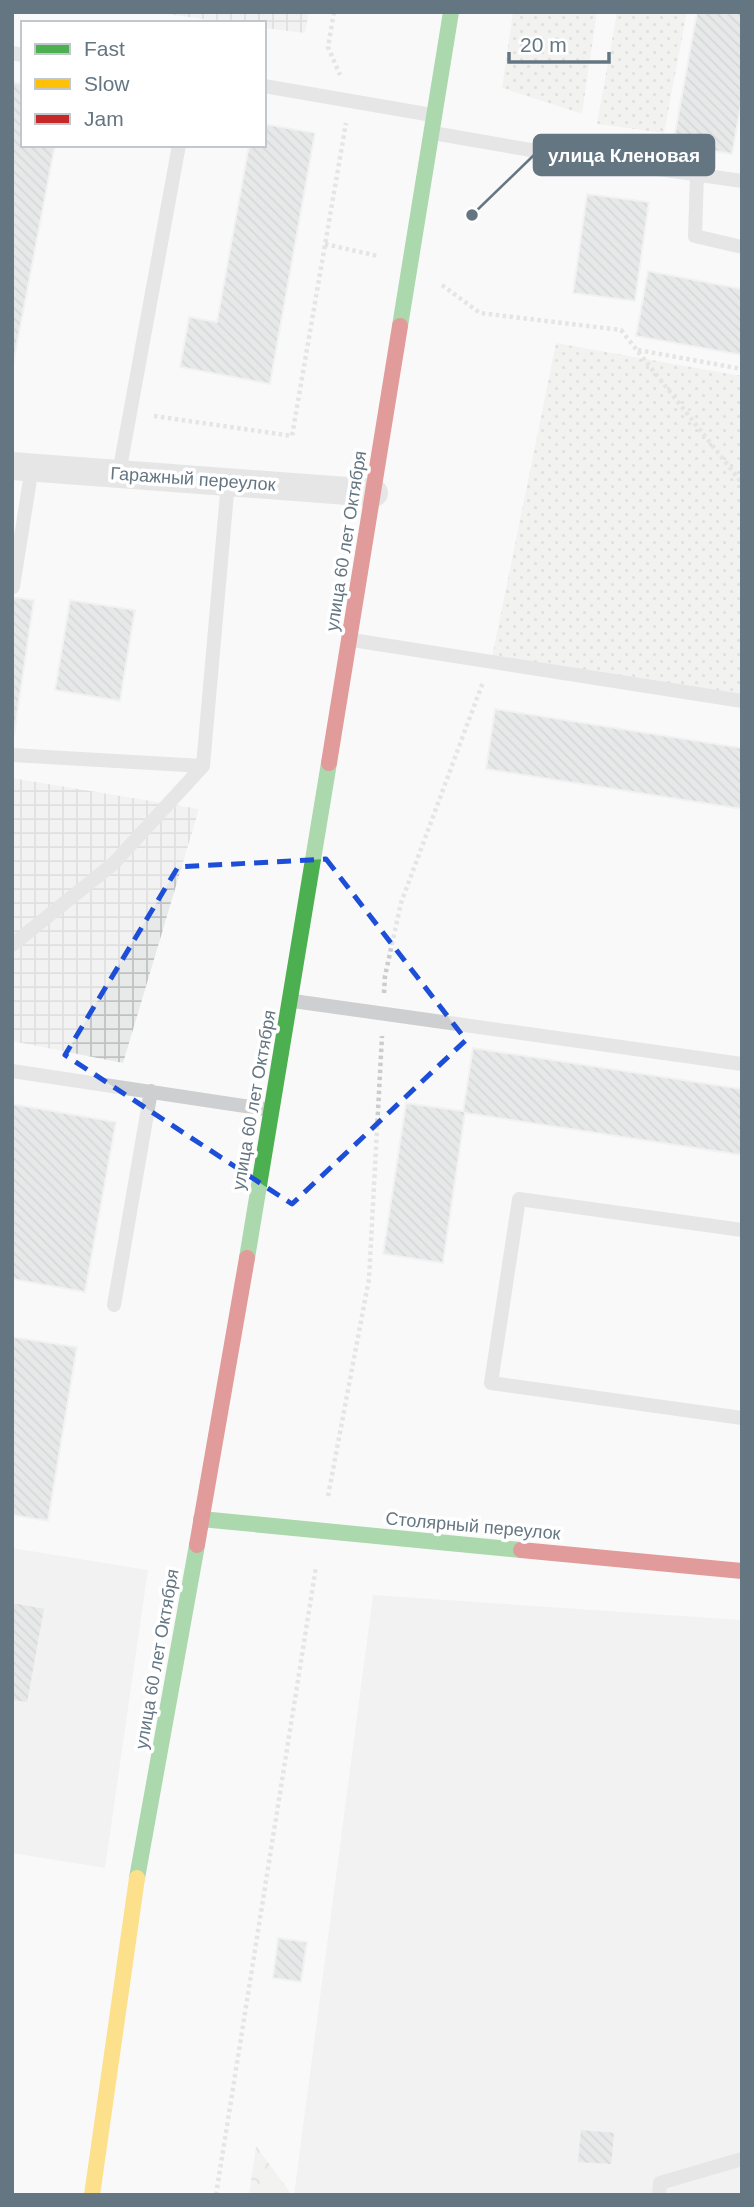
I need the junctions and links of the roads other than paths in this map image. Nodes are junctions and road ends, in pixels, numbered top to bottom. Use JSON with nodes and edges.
{"nodes":[{"id":1,"x":452,"y":12,"type":"edge"},
{"id":2,"x":266,"y":86,"type":"edge"},
{"id":3,"x":436,"y":116,"type":"junction"},
{"id":4,"x":433,"y":133,"type":"junction"},
{"id":5,"x":179,"y":147,"type":"edge"},
{"id":6,"x":697,"y":174,"type":"junction"},
{"id":7,"x":742,"y":181,"type":"edge"},
{"id":8,"x":742,"y":247,"type":"edge"},
{"id":9,"x":22,"y":467,"type":"edge"},
{"id":10,"x":119,"y":473,"type":"junction"},
{"id":11,"x":228,"y":482,"type":"junction"},
{"id":12,"x":374,"y":493,"type":"junction"},
{"id":13,"x":13,"y":587,"type":"edge"},
{"id":14,"x":350,"y":640,"type":"junction"},
{"id":15,"x":742,"y":701,"type":"edge"},
{"id":16,"x":12,"y":755,"type":"edge"},
{"id":17,"x":203,"y":766,"type":"junction"},
{"id":18,"x":12,"y":944,"type":"edge"},
{"id":19,"x":291,"y":1000,"type":"junction"},
{"id":20,"x":742,"y":1064,"type":"edge"},
{"id":21,"x":12,"y":1070,"type":"edge"},
{"id":22,"x":151,"y":1091,"type":"junction"},
{"id":23,"x":272,"y":1110,"type":"junction"},
{"id":24,"x":742,"y":1230,"type":"edge"},
{"id":25,"x":114,"y":1304,"type":"dead end"},
{"id":26,"x":742,"y":1418,"type":"edge"},
{"id":27,"x":201,"y":1519,"type":"junction"},
{"id":28,"x":742,"y":1571,"type":"edge"},
{"id":29,"x":742,"y":2159,"type":"edge"},
{"id":30,"x":92,"y":2195,"type":"edge"},
{"id":31,"x":659,"y":2195,"type":"edge"}],
"edges":[{"from":1,"to":3,"type":"main road","name":"улица 60 лет Октября"},
{"from":2,"to":3,"type":"lane"},
{"from":3,"to":4,"type":"main road","name":"улица 60 лет Октября"},
{"from":4,"to":6,"type":"lane"},
{"from":4,"to":12,"type":"main road","name":"улица 60 лет Октября"},
{"from":5,"to":10,"type":"lane"},
{"from":6,"to":7,"type":"lane"},
{"from":6,"to":8,"type":"lane"},
{"from":9,"to":10,"type":"street","name":"Гаражный переулок"},
{"from":9,"to":13,"type":"lane"},
{"from":10,"to":11,"type":"street","name":"Гаражный переулок"},
{"from":11,"to":12,"type":"street","name":"Гаражный переулок"},
{"from":11,"to":17,"type":"lane"},
{"from":12,"to":14,"type":"main road","name":"улица 60 лет Октября"},
{"from":14,"to":15,"type":"lane"},
{"from":14,"to":19,"type":"main road","name":"улица 60 лет Октября"},
{"from":16,"to":17,"type":"lane"},
{"from":17,"to":18,"type":"lane"},
{"from":19,"to":20,"type":"lane"},
{"from":19,"to":23,"type":"main road","name":"улица 60 лет Октября"},
{"from":21,"to":22,"type":"lane"},
{"from":22,"to":23,"type":"lane"},
{"from":22,"to":25,"type":"lane"},
{"from":23,"to":27,"type":"main road","name":"улица 60 лет Октября"},
{"from":24,"to":26,"type":"lane"},
{"from":27,"to":28,"type":"main road","name":"Столярный переулок"},
{"from":27,"to":30,"type":"main road","name":"улица 60 лет Октября"},
{"from":29,"to":31,"type":"lane"}]}
